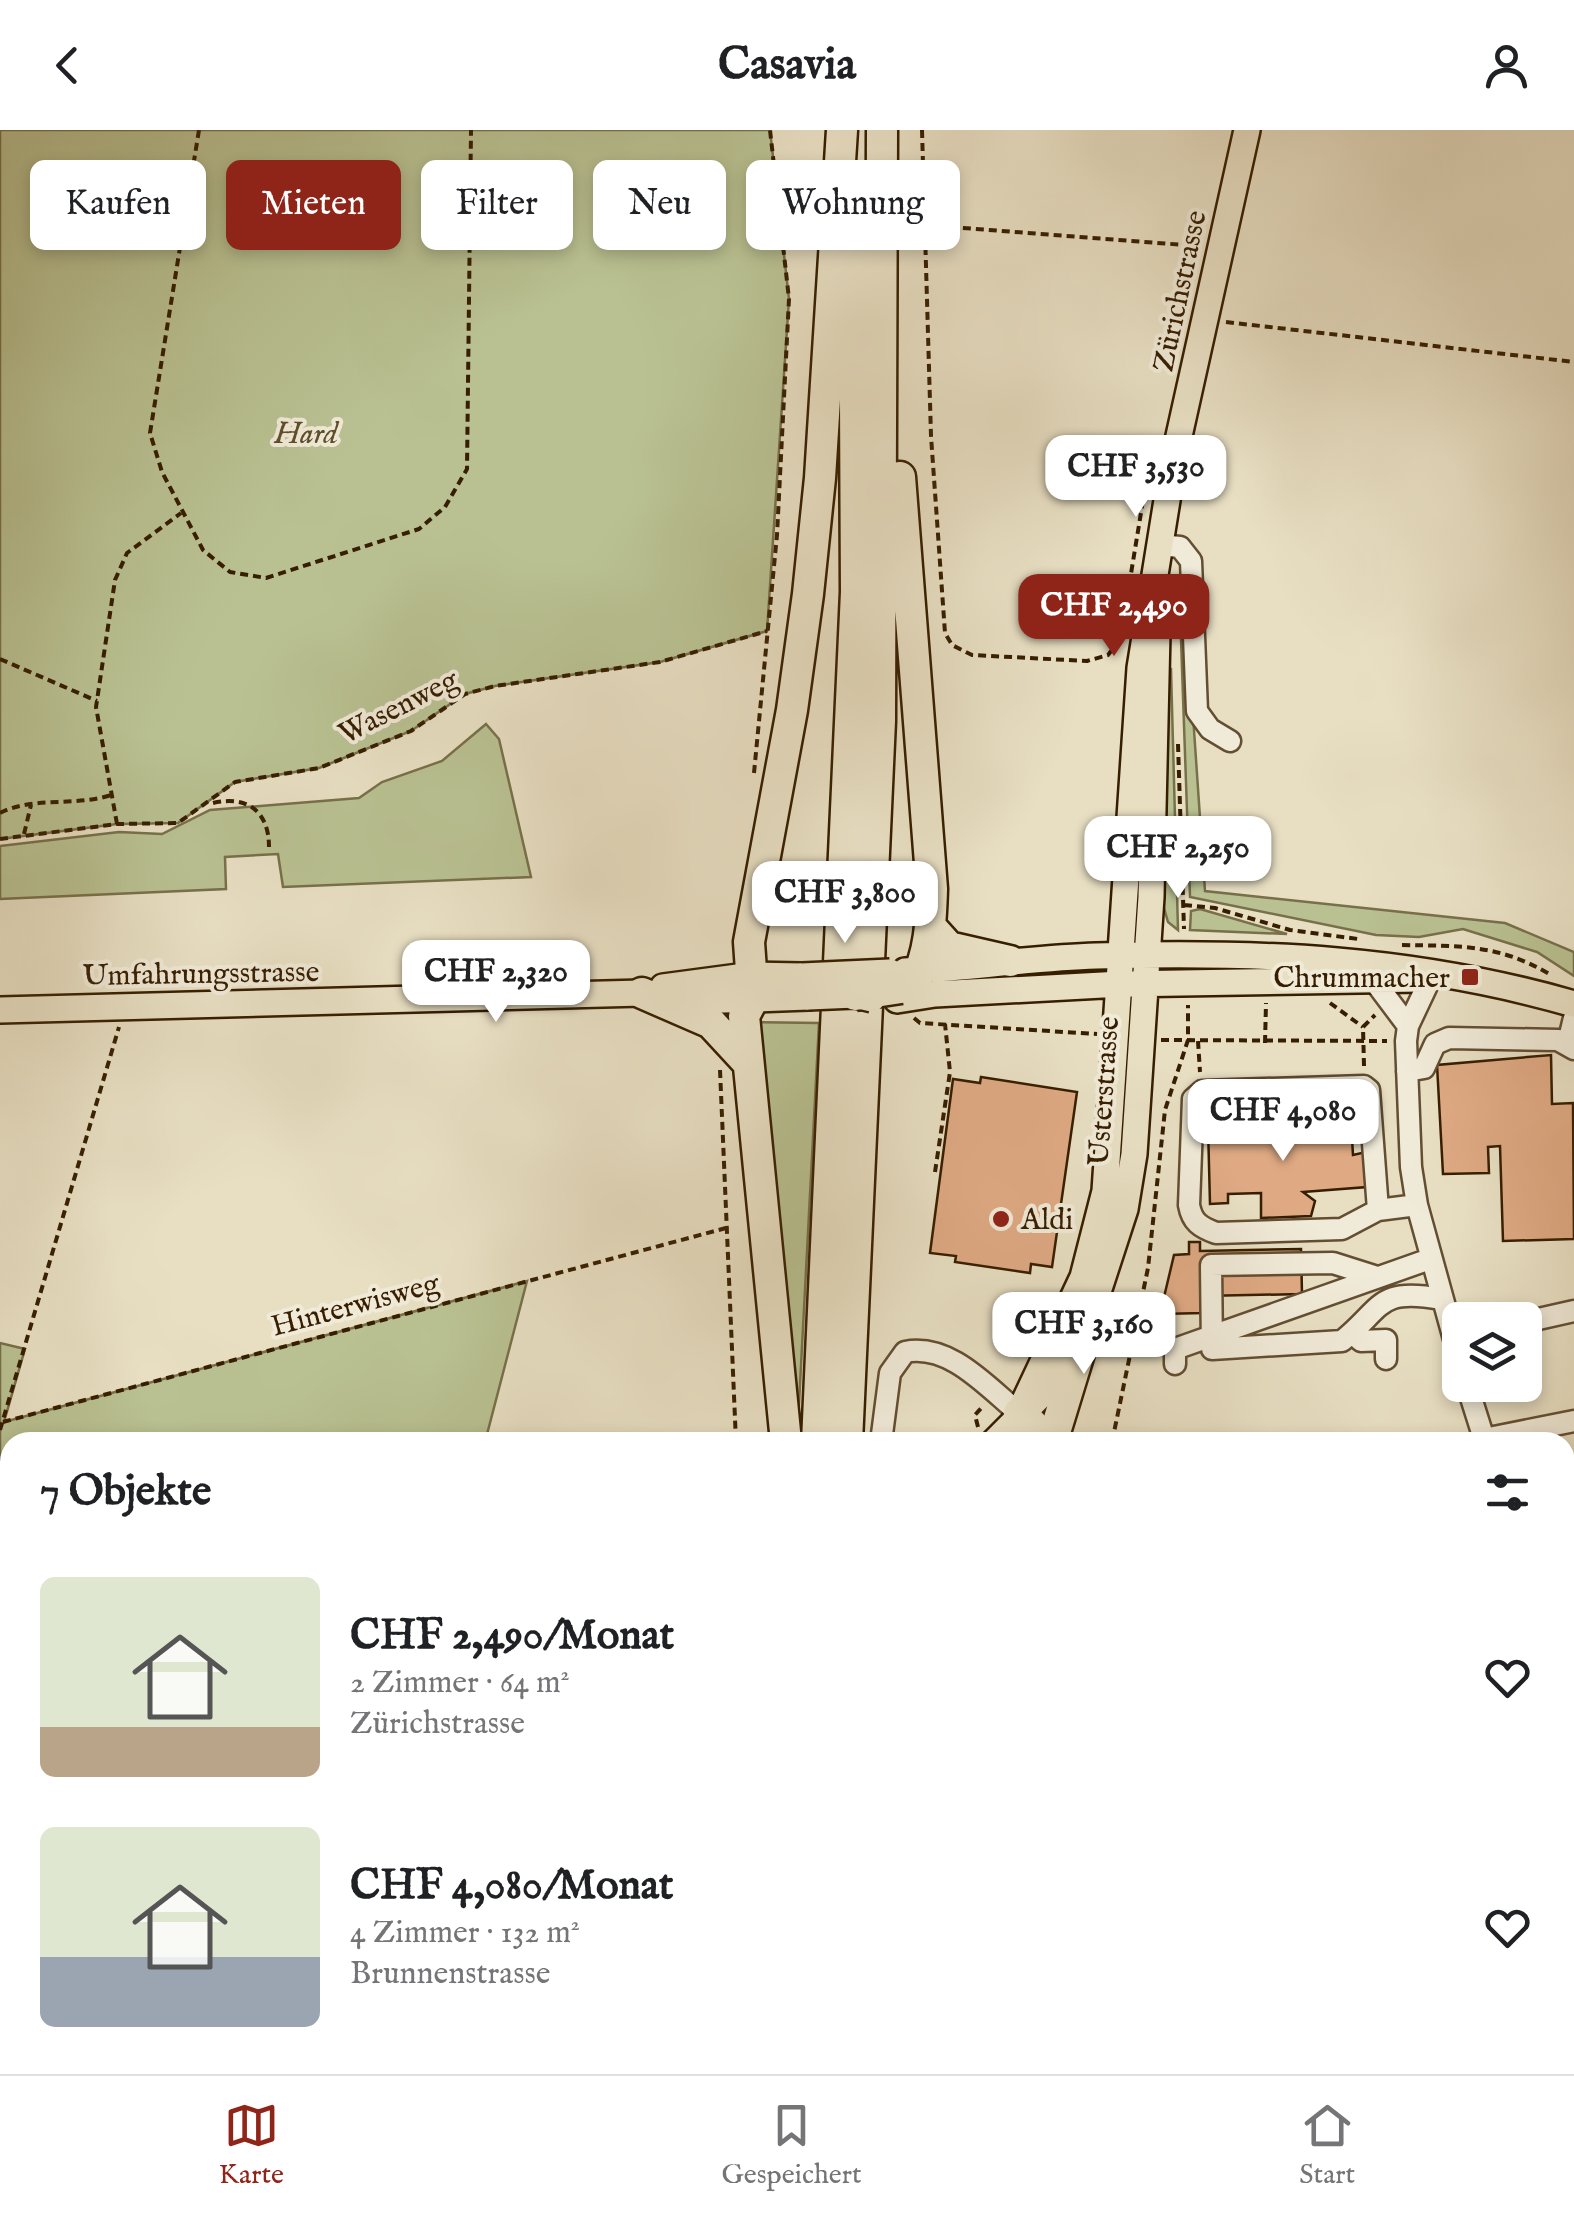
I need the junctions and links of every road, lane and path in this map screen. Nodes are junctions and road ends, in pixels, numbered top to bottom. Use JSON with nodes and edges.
{"nodes":[{"id":1,"x":198,"y":130,"type":"edge"},
{"id":2,"x":471,"y":130,"type":"edge"},
{"id":3,"x":770,"y":130,"type":"edge"},
{"id":4,"x":842,"y":130,"type":"edge"},
{"id":5,"x":852,"y":130,"type":"edge"},
{"id":6,"x":882,"y":130,"type":"edge"},
{"id":7,"x":922,"y":130,"type":"edge"},
{"id":8,"x":1247,"y":130,"type":"edge"},
{"id":9,"x":923,"y":160,"type":"edge"},
{"id":10,"x":960,"y":228,"type":"edge"},
{"id":11,"x":1201,"y":247,"type":"dead end"},
{"id":12,"x":925,"y":250,"type":"edge"},
{"id":13,"x":882,"y":315,"type":"junction"},
{"id":14,"x":1222,"y":340,"type":"dead end"},
{"id":15,"x":1574,"y":362,"type":"edge"},
{"id":16,"x":1149,"y":465,"type":"dead end"},
{"id":17,"x":183,"y":512,"type":"junction"},
{"id":18,"x":1160,"y":546,"type":"junction"},
{"id":19,"x":1127,"y":601,"type":"dead end"},
{"id":20,"x":1124,"y":628,"type":"dead end"},
{"id":21,"x":767,"y":631,"type":"junction"},
{"id":22,"x":0,"y":659,"type":"edge"},
{"id":23,"x":97,"y":701,"type":"junction"},
{"id":24,"x":1178,"y":737,"type":"dead end"},
{"id":25,"x":1230,"y":741,"type":"dead end"},
{"id":26,"x":754,"y":779,"type":"dead end"},
{"id":27,"x":111,"y":795,"type":"junction"},
{"id":28,"x":208,"y":804,"type":"junction"},
{"id":29,"x":31,"y":805,"type":"junction"},
{"id":30,"x":0,"y":813,"type":"edge"},
{"id":31,"x":117,"y":824,"type":"junction"},
{"id":32,"x":24,"y":836,"type":"junction"},
{"id":33,"x":0,"y":838,"type":"edge"},
{"id":34,"x":269,"y":847,"type":"dead end"},
{"id":35,"x":1184,"y":905,"type":"junction"},
{"id":36,"x":931,"y":926,"type":"junction"},
{"id":37,"x":1184,"y":930,"type":"dead end"},
{"id":38,"x":1362,"y":940,"type":"dead end"},
{"id":39,"x":1391,"y":944,"type":"dead end"},
{"id":40,"x":1461,"y":944,"type":"junction"},
{"id":41,"x":1471,"y":951,"type":"dead end"},
{"id":42,"x":1134,"y":956,"type":"junction"},
{"id":43,"x":1518,"y":957,"type":"junction"},
{"id":44,"x":1510,"y":960,"type":"dead end"},
{"id":45,"x":1010,"y":961,"type":"junction"},
{"id":46,"x":1433,"y":973,"type":"junction"},
{"id":47,"x":1558,"y":979,"type":"dead end"},
{"id":48,"x":1266,"y":982,"type":"junction"},
{"id":49,"x":1375,"y":982,"type":"junction"},
{"id":50,"x":1132,"y":984,"type":"junction"},
{"id":51,"x":753,"y":987,"type":"junction"},
{"id":52,"x":805,"y":987,"type":"junction"},
{"id":53,"x":903,"y":989,"type":"junction"},
{"id":54,"x":642,"y":992,"type":"junction"},
{"id":55,"x":855,"y":995,"type":"joint"},
{"id":56,"x":1317,"y":1001,"type":"dead end"},
{"id":57,"x":1574,"y":1004,"type":"edge"},
{"id":58,"x":1188,"y":1005,"type":"dead end"},
{"id":59,"x":136,"y":1006,"type":"junction"},
{"id":60,"x":0,"y":1010,"type":"edge"},
{"id":61,"x":1574,"y":1018,"type":"edge"},
{"id":62,"x":945,"y":1024,"type":"junction"},
{"id":63,"x":1362,"y":1028,"type":"dead end"},
{"id":64,"x":1102,"y":1034,"type":"dead end"},
{"id":65,"x":1407,"y":1034,"type":"junction"},
{"id":66,"x":1159,"y":1040,"type":"dead end"},
{"id":67,"x":1188,"y":1040,"type":"junction"},
{"id":68,"x":1198,"y":1040,"type":"junction"},
{"id":69,"x":1363,"y":1040,"type":"junction"},
{"id":70,"x":1266,"y":1043,"type":"junction"},
{"id":71,"x":1571,"y":1046,"type":"edge"},
{"id":72,"x":734,"y":1061,"type":"junction"},
{"id":73,"x":1407,"y":1070,"type":"junction"},
{"id":74,"x":1364,"y":1086,"type":"junction"},
{"id":75,"x":1202,"y":1091,"type":"junction"},
{"id":76,"x":1178,"y":1123,"type":"dead end"},
{"id":77,"x":1163,"y":1124,"type":"junction"},
{"id":78,"x":935,"y":1172,"type":"dead end"},
{"id":79,"x":1416,"y":1205,"type":"junction"},
{"id":80,"x":1378,"y":1210,"type":"junction"},
{"id":81,"x":726,"y":1228,"type":"junction"},
{"id":82,"x":1430,"y":1259,"type":"junction"},
{"id":83,"x":1332,"y":1263,"type":"junction"},
{"id":84,"x":1374,"y":1276,"type":"junction"},
{"id":85,"x":1344,"y":1288,"type":"junction"},
{"id":86,"x":1096,"y":1298,"type":"junction"},
{"id":87,"x":1441,"y":1299,"type":"junction"},
{"id":88,"x":1442,"y":1302,"type":"edge"},
{"id":89,"x":1574,"y":1311,"type":"edge"},
{"id":90,"x":1542,"y":1318,"type":"edge"},
{"id":91,"x":1356,"y":1328,"type":"junction"},
{"id":92,"x":1211,"y":1337,"type":"junction"},
{"id":93,"x":1386,"y":1359,"type":"dead end"},
{"id":94,"x":1175,"y":1364,"type":"dead end"},
{"id":95,"x":994,"y":1392,"type":"junction"},
{"id":96,"x":1472,"y":1402,"type":"edge"},
{"id":97,"x":1019,"y":1413,"type":"junction"},
{"id":98,"x":1574,"y":1421,"type":"edge"},
{"id":99,"x":3,"y":1422,"type":"junction"},
{"id":100,"x":0,"y":1430,"type":"edge"},
{"id":101,"x":736,"y":1432,"type":"edge"},
{"id":102,"x":785,"y":1432,"type":"edge"},
{"id":103,"x":817,"y":1432,"type":"edge"},
{"id":104,"x":848,"y":1432,"type":"edge"},
{"id":105,"x":883,"y":1432,"type":"edge"},
{"id":106,"x":984,"y":1432,"type":"edge"},
{"id":107,"x":1003,"y":1432,"type":"edge"},
{"id":108,"x":1035,"y":1432,"type":"edge"},
{"id":109,"x":1055,"y":1432,"type":"edge"},
{"id":110,"x":1114,"y":1432,"type":"edge"},
{"id":111,"x":1481,"y":1432,"type":"edge"},
{"id":112,"x":1524,"y":1432,"type":"edge"}],
"edges":[{"from":1,"to":17,"type":"path"},
{"from":2,"to":17,"type":"path"},
{"from":3,"to":21,"type":"path"},
{"from":4,"to":51,"type":"highway"},
{"from":5,"to":103,"type":"highway"},
{"from":6,"to":13,"type":"highway"},
{"from":7,"to":9,"type":"path"},
{"from":8,"to":18,"type":"main road","name":"Zürichstrasse"},
{"from":10,"to":11,"type":"path"},
{"from":12,"to":20,"type":"path"},
{"from":13,"to":36,"type":"highway"},
{"from":13,"to":104,"type":"highway"},
{"from":14,"to":15,"type":"path"},
{"from":16,"to":19,"type":"path"},
{"from":17,"to":23,"type":"path"},
{"from":18,"to":25,"type":"street"},
{"from":18,"to":42,"type":"main road","name":"Zürichstrasse"},
{"from":21,"to":26,"type":"path"},
{"from":21,"to":28,"type":"path","name":"Wasenweg"},
{"from":22,"to":23,"type":"path"},
{"from":23,"to":27,"type":"path"},
{"from":24,"to":35,"type":"path"},
{"from":27,"to":29,"type":"path"},
{"from":27,"to":31,"type":"path"},
{"from":28,"to":31,"type":"path","name":"Wasenweg"},
{"from":28,"to":34,"type":"path"},
{"from":29,"to":30,"type":"path"},
{"from":29,"to":32,"type":"path"},
{"from":31,"to":32,"type":"path","name":"Wasenweg"},
{"from":32,"to":33,"type":"path","name":"Wasenweg"},
{"from":35,"to":37,"type":"path"},
{"from":35,"to":38,"type":"path"},
{"from":36,"to":45,"type":"highway"},
{"from":36,"to":53,"type":"highway"},
{"from":39,"to":40,"type":"path"},
{"from":40,"to":41,"type":"path"},
{"from":40,"to":43,"type":"path"},
{"from":42,"to":45,"type":"main road","name":"Umfahrungsstrasse"},
{"from":42,"to":46,"type":"main road","name":"Umfahrungsstrasse"},
{"from":42,"to":50,"type":"main road","name":"Zürichstrasse"},
{"from":43,"to":44,"type":"path"},
{"from":43,"to":47,"type":"path"},
{"from":45,"to":53,"type":"main road","name":"Umfahrungsstrasse"},
{"from":46,"to":49,"type":"main road","name":"Umfahrungsstrasse"},
{"from":46,"to":57,"type":"main road","name":"Umfahrungsstrasse"},
{"from":46,"to":65,"type":"street"},
{"from":48,"to":49,"type":"main road","name":"Umfahrungsstrasse"},
{"from":48,"to":50,"type":"main road","name":"Umfahrungsstrasse"},
{"from":48,"to":70,"type":"path"},
{"from":49,"to":65,"type":"street"},
{"from":50,"to":53,"type":"main road","name":"Umfahrungsstrasse"},
{"from":50,"to":86,"type":"main road","name":"Usterstrasse"},
{"from":50,"to":97,"type":"main road","name":"Usterstrasse"},
{"from":51,"to":52,"type":"main road","name":"Umfahrungsstrasse"},
{"from":51,"to":54,"type":"main road","name":"Umfahrungsstrasse"},
{"from":51,"to":72,"type":"highway"},
{"from":52,"to":53,"type":"main road","name":"Umfahrungsstrasse","bridge":true},
{"from":52,"to":55,"type":"main road","name":"Umfahrungsstrasse","bridge":true},
{"from":53,"to":55,"type":"highway","bridge":true},
{"from":53,"to":62,"type":"path"},
{"from":54,"to":59,"type":"main road","name":"Umfahrungsstrasse"},
{"from":54,"to":72,"type":"highway"},
{"from":56,"to":63,"type":"path"},
{"from":58,"to":67,"type":"path"},
{"from":59,"to":60,"type":"main road","name":"Umfahrungsstrasse"},
{"from":59,"to":99,"type":"path"},
{"from":61,"to":71,"type":"street"},
{"from":62,"to":64,"type":"path"},
{"from":62,"to":78,"type":"path"},
{"from":65,"to":69,"type":"path"},
{"from":65,"to":73,"type":"street"},
{"from":66,"to":67,"type":"path"},
{"from":67,"to":68,"type":"path"},
{"from":67,"to":77,"type":"path"},
{"from":68,"to":70,"type":"path"},
{"from":68,"to":75,"type":"path"},
{"from":69,"to":70,"type":"path"},
{"from":69,"to":74,"type":"path"},
{"from":71,"to":73,"type":"street"},
{"from":72,"to":81,"type":"path"},
{"from":72,"to":102,"type":"highway"},
{"from":73,"to":79,"type":"street"},
{"from":74,"to":75,"type":"street"},
{"from":74,"to":80,"type":"street"},
{"from":75,"to":80,"type":"street"},
{"from":76,"to":77,"type":"path"},
{"from":77,"to":110,"type":"path"},
{"from":79,"to":80,"type":"street"},
{"from":79,"to":82,"type":"street"},
{"from":81,"to":99,"type":"path","name":"Hinterwisweg"},
{"from":81,"to":101,"type":"path"},
{"from":82,"to":84,"type":"street"},
{"from":82,"to":87,"type":"street"},
{"from":83,"to":84,"type":"street"},
{"from":83,"to":85,"type":"street"},
{"from":83,"to":92,"type":"street"},
{"from":84,"to":85,"type":"street"},
{"from":85,"to":91,"type":"street"},
{"from":85,"to":92,"type":"street"},
{"from":86,"to":97,"type":"main road","name":"Usterstrasse"},
{"from":86,"to":109,"type":"highway"},
{"from":87,"to":88,"type":"street"},
{"from":87,"to":91,"type":"street"},
{"from":89,"to":90,"type":"street"},
{"from":91,"to":92,"type":"street"},
{"from":91,"to":93,"type":"street"},
{"from":92,"to":94,"type":"street"},
{"from":95,"to":97,"type":"street"},
{"from":95,"to":105,"type":"street"},
{"from":95,"to":106,"type":"path"},
{"from":96,"to":111,"type":"street"},
{"from":97,"to":107,"type":"main road","name":"Usterstrasse"},
{"from":97,"to":108,"type":"highway"},
{"from":98,"to":112,"type":"street"},
{"from":99,"to":100,"type":"path"}]}
